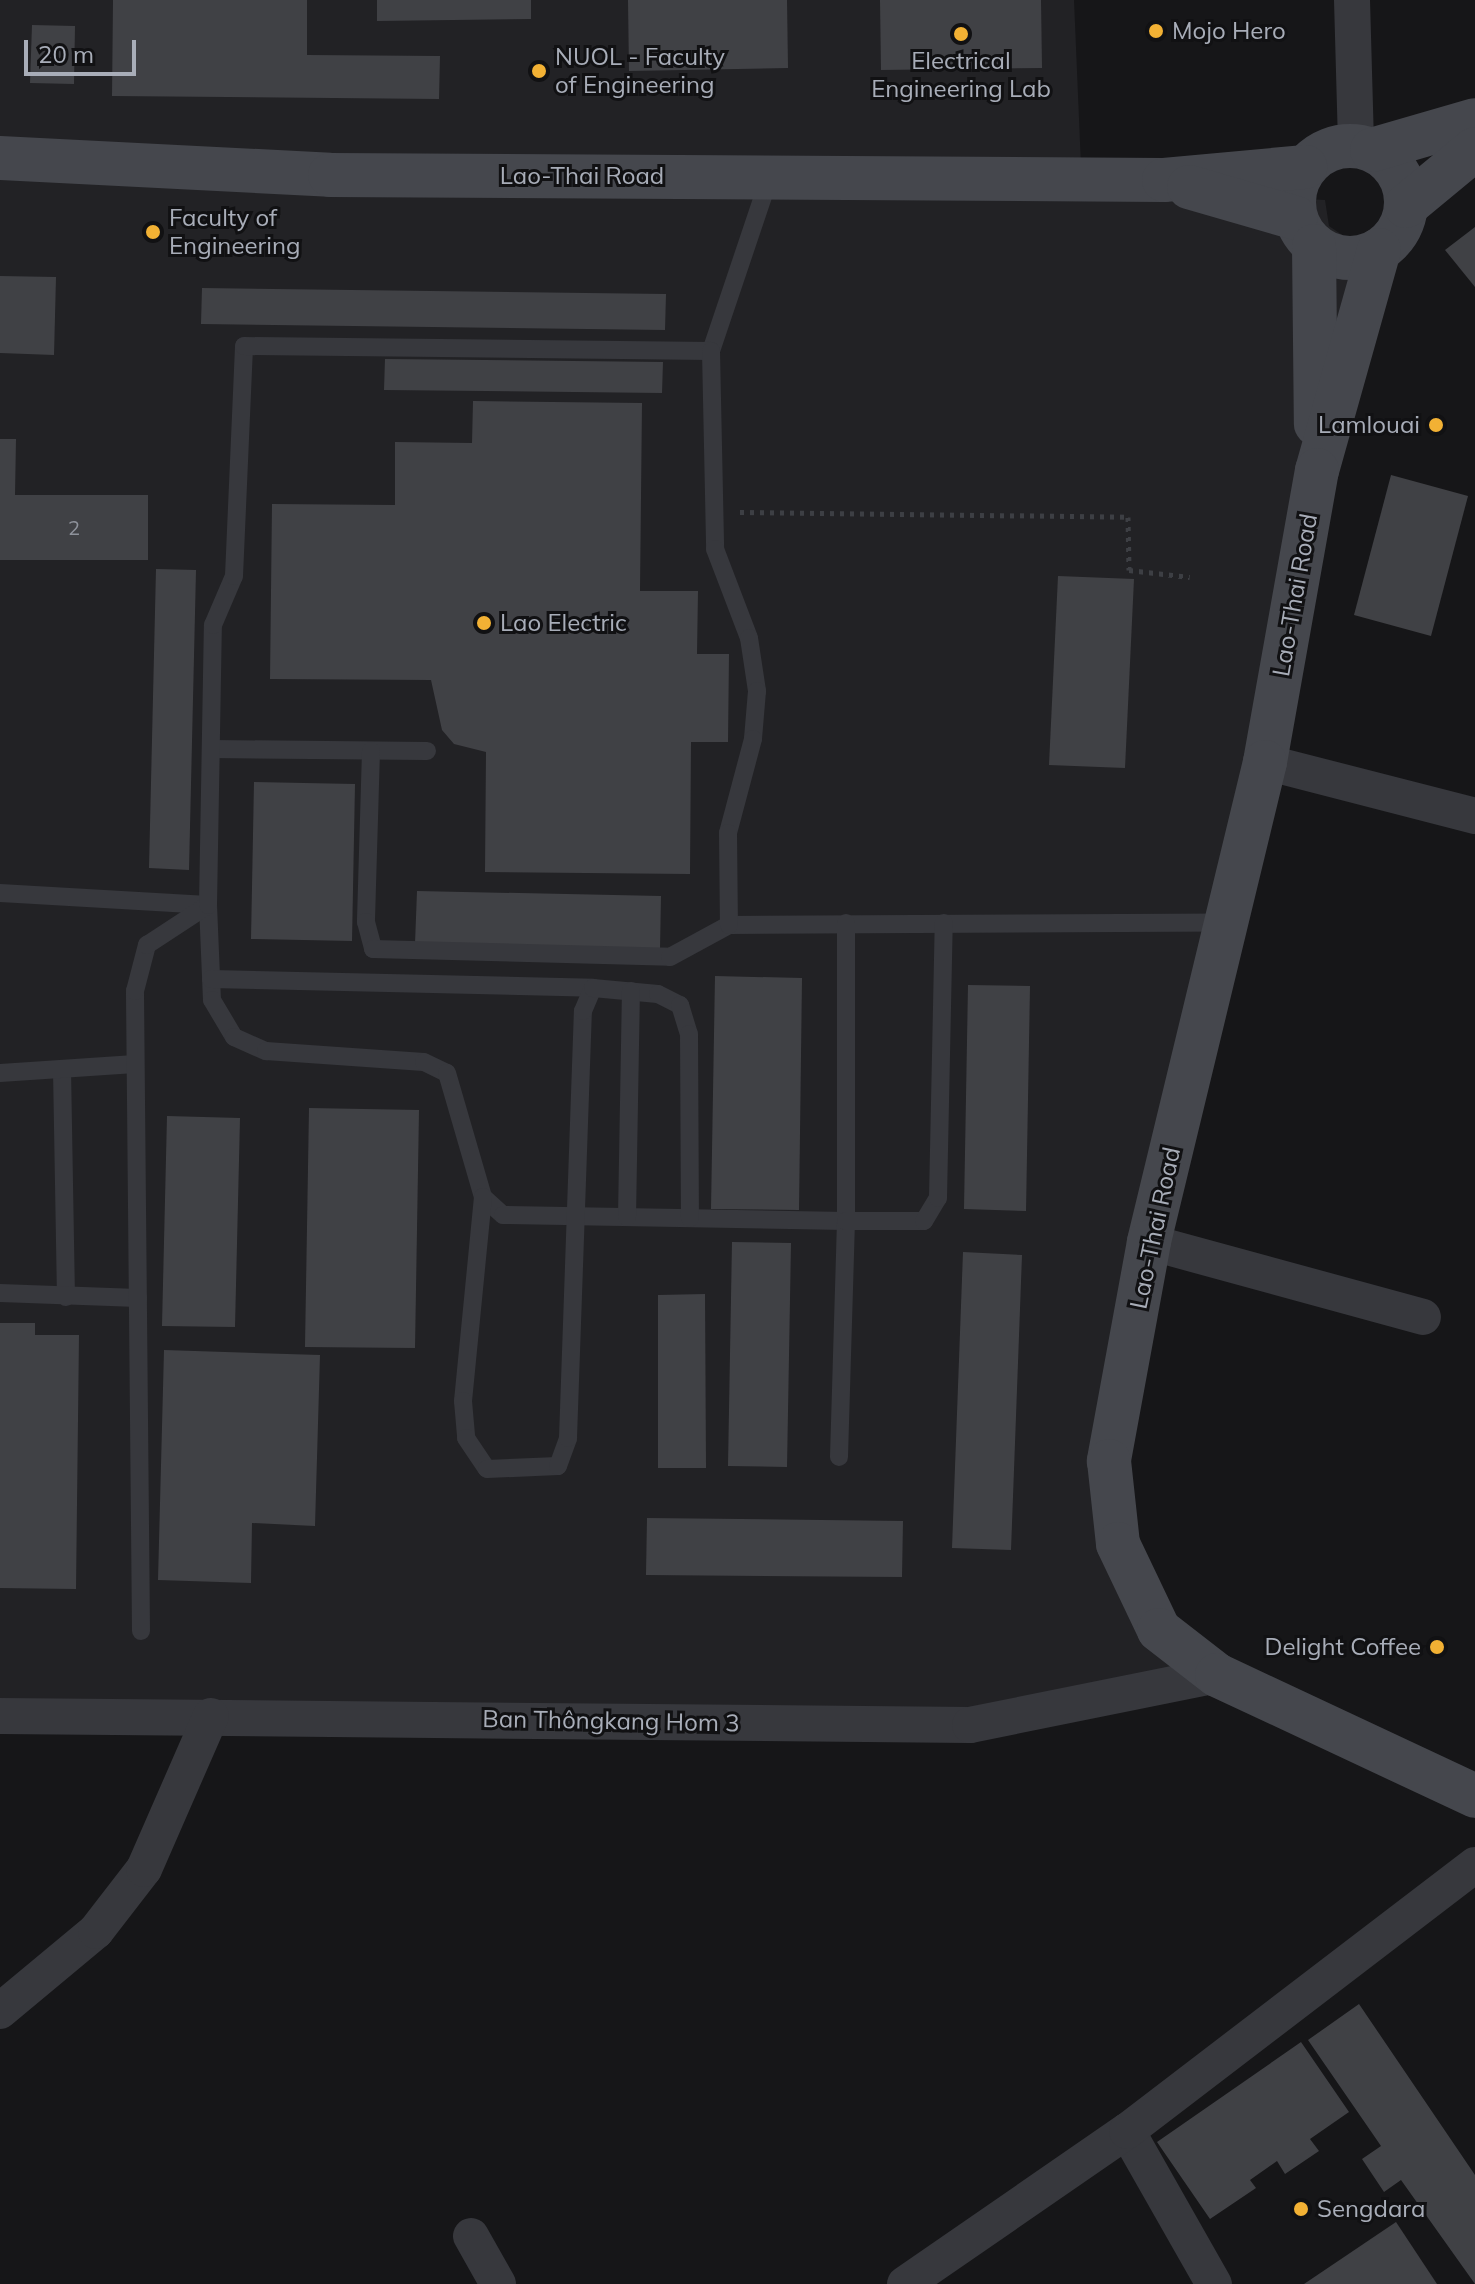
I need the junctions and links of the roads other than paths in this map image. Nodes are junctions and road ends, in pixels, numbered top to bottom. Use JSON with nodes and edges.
{"nodes":[{"id":1,"x":1352,"y":0,"type":"edge"},
{"id":2,"x":1475,"y":120,"type":"edge"},
{"id":3,"x":1364,"y":148,"type":"junction"},
{"id":4,"x":1475,"y":149,"type":"edge"},
{"id":5,"x":0,"y":158,"type":"edge"},
{"id":6,"x":1305,"y":167,"type":"junction"},
{"id":7,"x":770,"y":176,"type":"junction"},
{"id":8,"x":1164,"y":180,"type":"junction"},
{"id":9,"x":1406,"y":206,"type":"junction"},
{"id":10,"x":1305,"y":232,"type":"junction"},
{"id":11,"x":1379,"y":250,"type":"junction"},
{"id":12,"x":711,"y":351,"type":"junction"},
{"id":13,"x":1317,"y":470,"type":"junction"},
{"id":14,"x":211,"y":749,"type":"junction"},
{"id":15,"x":371,"y":751,"type":"junction"},
{"id":16,"x":427,"y":751,"type":"dead end"},
{"id":17,"x":1265,"y":762,"type":"junction"},
{"id":18,"x":1475,"y":816,"type":"edge"},
{"id":19,"x":0,"y":893,"type":"edge"},
{"id":20,"x":208,"y":905,"type":"junction"},
{"id":21,"x":1227,"y":922,"type":"junction"},
{"id":22,"x":846,"y":923,"type":"junction"},
{"id":23,"x":944,"y":923,"type":"junction"},
{"id":24,"x":729,"y":925,"type":"junction"},
{"id":25,"x":211,"y":979,"type":"junction"},
{"id":26,"x":593,"y":988,"type":"junction"},
{"id":27,"x":631,"y":991,"type":"junction"},
{"id":28,"x":135,"y":1064,"type":"junction"},
{"id":29,"x":62,"y":1069,"type":"junction"},
{"id":30,"x":0,"y":1073,"type":"edge"},
{"id":31,"x":483,"y":1197,"type":"junction"},
{"id":32,"x":575,"y":1216,"type":"junction"},
{"id":33,"x":627,"y":1217,"type":"junction"},
{"id":34,"x":690,"y":1218,"type":"junction"},
{"id":35,"x":846,"y":1221,"type":"junction"},
{"id":36,"x":1149,"y":1242,"type":"junction"},
{"id":37,"x":0,"y":1293,"type":"edge"},
{"id":38,"x":66,"y":1297,"type":"junction"},
{"id":39,"x":138,"y":1298,"type":"junction"},
{"id":40,"x":1423,"y":1317,"type":"dead end"},
{"id":41,"x":839,"y":1457,"type":"dead end"},
{"id":42,"x":141,"y":1631,"type":"dead end"},
{"id":43,"x":1217,"y":1675,"type":"junction"},
{"id":44,"x":0,"y":1716,"type":"edge"},
{"id":45,"x":211,"y":1716,"type":"junction"},
{"id":46,"x":1475,"y":1796,"type":"edge"},
{"id":47,"x":1475,"y":1865,"type":"edge"},
{"id":48,"x":0,"y":2011,"type":"edge"},
{"id":49,"x":1127,"y":2131,"type":"junction"},
{"id":50,"x":471,"y":2236,"type":"dead end"},
{"id":51,"x":498,"y":2284,"type":"edge"},
{"id":52,"x":905,"y":2284,"type":"edge"},
{"id":53,"x":1214,"y":2284,"type":"edge"}],
"edges":[{"from":1,"to":3,"type":"street"},
{"from":2,"to":3,"type":"street"},
{"from":3,"to":6,"type":"street"},
{"from":3,"to":9,"type":"street"},
{"from":4,"to":9,"type":"street"},
{"from":5,"to":7,"type":"street","name":"Lao-Thai Road"},
{"from":6,"to":8,"type":"street","name":"Lao-Thai Road"},
{"from":6,"to":10,"type":"street"},
{"from":7,"to":8,"type":"street","name":"Lao-Thai Road"},
{"from":7,"to":12,"type":"lane"},
{"from":8,"to":10,"type":"street","name":"Lao-Thai Road"},
{"from":9,"to":11,"type":"street"},
{"from":10,"to":11,"type":"street"},
{"from":10,"to":13,"type":"street","name":"Lao-Thai Road"},
{"from":11,"to":13,"type":"street","name":"Lao-Thai Road"},
{"from":12,"to":14,"type":"lane"},
{"from":12,"to":24,"type":"lane"},
{"from":13,"to":17,"type":"street","name":"Lao-Thai Road"},
{"from":14,"to":15,"type":"lane"},
{"from":14,"to":20,"type":"lane"},
{"from":15,"to":16,"type":"lane"},
{"from":15,"to":24,"type":"lane"},
{"from":17,"to":18,"type":"street"},
{"from":17,"to":21,"type":"street","name":"Lao-Thai Road"},
{"from":19,"to":20,"type":"lane"},
{"from":20,"to":25,"type":"lane"},
{"from":20,"to":28,"type":"lane"},
{"from":21,"to":23,"type":"lane"},
{"from":21,"to":36,"type":"street","name":"Lao-Thai Road"},
{"from":22,"to":23,"type":"lane"},
{"from":22,"to":24,"type":"lane"},
{"from":22,"to":35,"type":"lane"},
{"from":23,"to":35,"type":"lane"},
{"from":25,"to":26,"type":"lane"},
{"from":25,"to":31,"type":"lane"},
{"from":26,"to":27,"type":"lane"},
{"from":26,"to":32,"type":"lane"},
{"from":27,"to":33,"type":"lane"},
{"from":27,"to":34,"type":"lane"},
{"from":28,"to":29,"type":"lane"},
{"from":28,"to":39,"type":"lane"},
{"from":29,"to":30,"type":"lane"},
{"from":29,"to":38,"type":"lane"},
{"from":31,"to":32,"type":"lane"},
{"from":31,"to":32,"type":"lane"},
{"from":32,"to":33,"type":"lane"},
{"from":33,"to":34,"type":"lane"},
{"from":34,"to":35,"type":"lane"},
{"from":35,"to":41,"type":"lane"},
{"from":36,"to":40,"type":"street"},
{"from":36,"to":43,"type":"street","name":"Lao-Thai Road"},
{"from":37,"to":38,"type":"lane"},
{"from":38,"to":39,"type":"lane"},
{"from":39,"to":42,"type":"lane"},
{"from":43,"to":45,"type":"street","name":"Ban Thôngkang Hom 3"},
{"from":43,"to":46,"type":"street","name":"Lao-Thai Road"},
{"from":44,"to":45,"type":"street","name":"Ban Thôngkang Hom 3"},
{"from":45,"to":48,"type":"street"},
{"from":47,"to":49,"type":"street"},
{"from":49,"to":52,"type":"street"},
{"from":49,"to":53,"type":"street"},
{"from":50,"to":51,"type":"street"}]}
